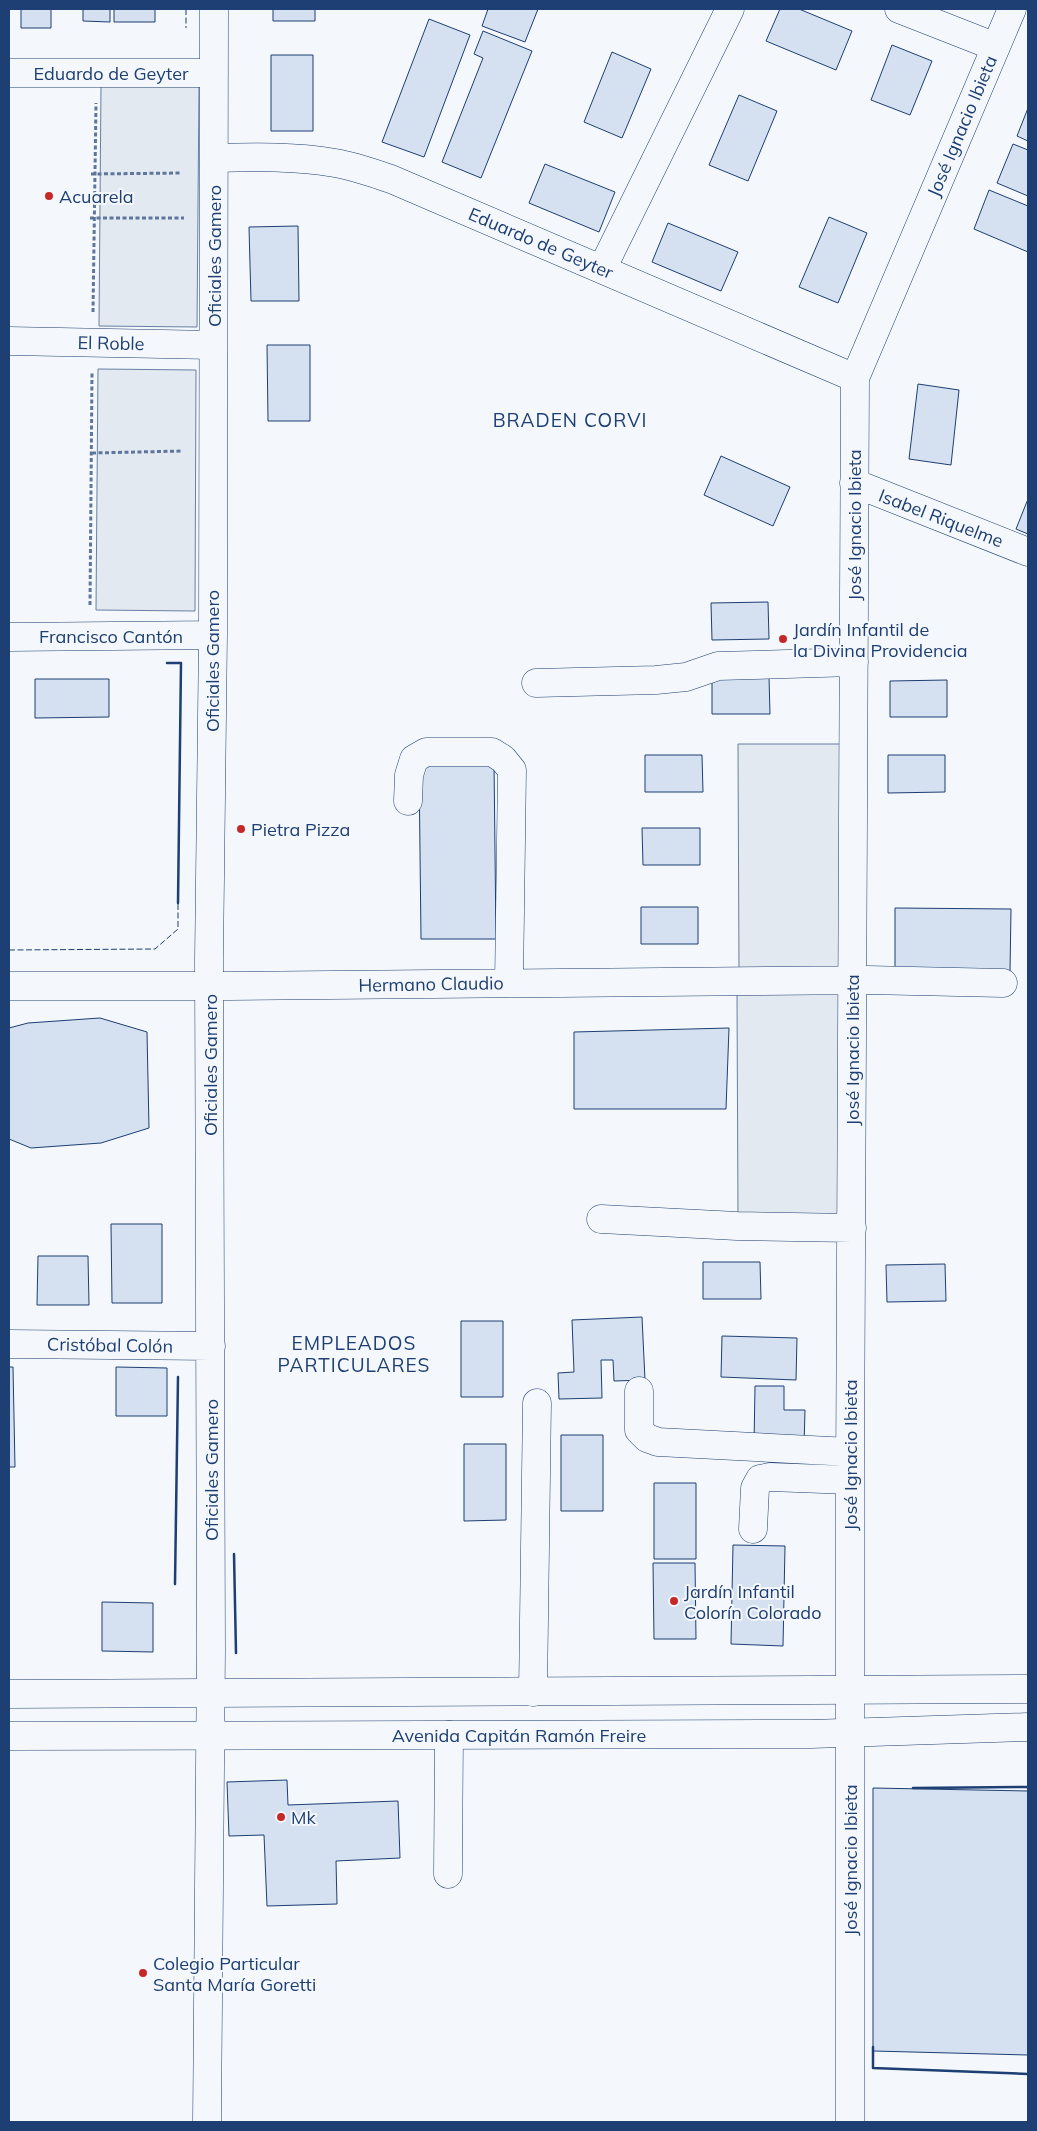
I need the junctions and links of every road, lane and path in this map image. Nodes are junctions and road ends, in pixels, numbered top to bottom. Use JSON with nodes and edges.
{"nodes":[{"id":1,"x":214,"y":9,"type":"edge"},
{"id":2,"x":730,"y":9,"type":"edge"},
{"id":3,"x":899,"y":9,"type":"edge"},
{"id":4,"x":1012,"y":9,"type":"edge"},
{"id":5,"x":996,"y":47,"type":"junction"},
{"id":6,"x":9,"y":72,"type":"edge"},
{"id":7,"x":97,"y":73,"type":"junction"},
{"id":8,"x":214,"y":73,"type":"junction"},
{"id":9,"x":214,"y":165,"type":"junction"},
{"id":10,"x":93,"y":174,"type":"junction"},
{"id":11,"x":92,"y":218,"type":"junction"},
{"id":12,"x":214,"y":219,"type":"junction"},
{"id":13,"x":602,"y":269,"type":"junction"},
{"id":14,"x":9,"y":341,"type":"edge"},
{"id":15,"x":93,"y":342,"type":"junction"},
{"id":16,"x":213,"y":345,"type":"junction"},
{"id":17,"x":856,"y":378,"type":"junction"},
{"id":18,"x":213,"y":450,"type":"junction"},
{"id":19,"x":92,"y":453,"type":"junction"},
{"id":20,"x":854,"y":484,"type":"junction"},
{"id":21,"x":1028,"y":552,"type":"edge"},
{"id":22,"x":213,"y":635,"type":"junction"},
{"id":23,"x":9,"y":636,"type":"edge"},
{"id":24,"x":90,"y":636,"type":"junction"},
{"id":25,"x":854,"y":662,"type":"junction"},
{"id":26,"x":536,"y":683,"type":"dead end"},
{"id":27,"x":408,"y":800,"type":"dead end"},
{"id":28,"x":853,"y":981,"type":"junction"},
{"id":29,"x":509,"y":983,"type":"junction"},
{"id":30,"x":1003,"y":983,"type":"dead end"},
{"id":31,"x":210,"y":985,"type":"junction"},
{"id":32,"x":9,"y":986,"type":"edge"},
{"id":33,"x":602,"y":1219,"type":"dead end"},
{"id":34,"x":852,"y":1228,"type":"junction"},
{"id":35,"x":9,"y":1344,"type":"edge"},
{"id":36,"x":211,"y":1346,"type":"junction"},
{"id":37,"x":638,"y":1391,"type":"dead end"},
{"id":38,"x":537,"y":1403,"type":"dead end"},
{"id":39,"x":850,"y":1452,"type":"junction"},
{"id":40,"x":850,"y":1480,"type":"junction"},
{"id":41,"x":754,"y":1529,"type":"dead end"},
{"id":42,"x":1028,"y":1689,"type":"edge"},
{"id":43,"x":850,"y":1691,"type":"junction"},
{"id":44,"x":533,"y":1692,"type":"junction"},
{"id":45,"x":210,"y":1693,"type":"junction"},
{"id":46,"x":9,"y":1694,"type":"edge"},
{"id":47,"x":1028,"y":1727,"type":"edge"},
{"id":48,"x":851,"y":1733,"type":"junction"},
{"id":49,"x":449,"y":1735,"type":"junction"},
{"id":50,"x":9,"y":1736,"type":"edge"},
{"id":51,"x":210,"y":1737,"type":"junction"},
{"id":52,"x":448,"y":1874,"type":"dead end"},
{"id":53,"x":207,"y":2122,"type":"edge"},
{"id":54,"x":850,"y":2122,"type":"edge"}],
"edges":[{"from":1,"to":8,"type":"street","name":"Oficiales Gamero"},
{"from":2,"to":13,"type":"street"},
{"from":3,"to":5,"type":"street"},
{"from":4,"to":5,"type":"street","name":"José Ignacio Ibieta"},
{"from":5,"to":17,"type":"street","name":"José Ignacio Ibieta"},
{"from":6,"to":7,"type":"street","name":"Eduardo de Geyter"},
{"from":7,"to":8,"type":"street","name":"Eduardo de Geyter"},
{"from":7,"to":10,"type":"path"},
{"from":8,"to":9,"type":"street","name":"Oficiales Gamero"},
{"from":9,"to":10,"type":"path"},
{"from":9,"to":12,"type":"street","name":"Oficiales Gamero"},
{"from":9,"to":13,"type":"street","name":"Eduardo de Geyter"},
{"from":10,"to":11,"type":"path"},
{"from":11,"to":12,"type":"path"},
{"from":11,"to":15,"type":"path"},
{"from":12,"to":16,"type":"street","name":"Oficiales Gamero"},
{"from":13,"to":17,"type":"street","name":"Eduardo de Geyter"},
{"from":14,"to":15,"type":"street","name":"El Roble"},
{"from":15,"to":16,"type":"street","name":"El Roble"},
{"from":15,"to":19,"type":"path"},
{"from":16,"to":18,"type":"street","name":"Oficiales Gamero"},
{"from":17,"to":20,"type":"street","name":"José Ignacio Ibieta"},
{"from":18,"to":19,"type":"path"},
{"from":18,"to":22,"type":"street","name":"Oficiales Gamero"},
{"from":19,"to":24,"type":"path"},
{"from":20,"to":21,"type":"street","name":"Isabel Riquelme"},
{"from":20,"to":25,"type":"street","name":"José Ignacio Ibieta"},
{"from":22,"to":24,"type":"street","name":"Francisco Cantón"},
{"from":22,"to":31,"type":"street","name":"Oficiales Gamero"},
{"from":23,"to":24,"type":"street","name":"Francisco Cantón"},
{"from":25,"to":26,"type":"street"},
{"from":25,"to":28,"type":"street","name":"José Ignacio Ibieta"},
{"from":27,"to":29,"type":"street"},
{"from":28,"to":29,"type":"street","name":"Hermano Claudio"},
{"from":28,"to":30,"type":"street","name":"Hermano Claudio"},
{"from":28,"to":34,"type":"street","name":"José Ignacio Ibieta"},
{"from":29,"to":31,"type":"street","name":"Hermano Claudio"},
{"from":31,"to":32,"type":"street","name":"Hermano Claudio"},
{"from":31,"to":36,"type":"street","name":"Oficiales Gamero"},
{"from":33,"to":34,"type":"street"},
{"from":34,"to":39,"type":"street","name":"José Ignacio Ibieta"},
{"from":35,"to":36,"type":"street","name":"Cristóbal Colón"},
{"from":36,"to":45,"type":"street","name":"Oficiales Gamero"},
{"from":37,"to":39,"type":"street"},
{"from":38,"to":44,"type":"street"},
{"from":39,"to":40,"type":"street","name":"José Ignacio Ibieta"},
{"from":40,"to":41,"type":"street"},
{"from":40,"to":43,"type":"street","name":"José Ignacio Ibieta"},
{"from":42,"to":43,"type":"street"},
{"from":43,"to":44,"type":"street"},
{"from":43,"to":48,"type":"street","name":"José Ignacio Ibieta"},
{"from":44,"to":45,"type":"street"},
{"from":45,"to":46,"type":"street"},
{"from":45,"to":51,"type":"street","name":"Oficiales Gamero"},
{"from":47,"to":48,"type":"street","name":"Avenida Capitán Ramón Freire"},
{"from":48,"to":49,"type":"street","name":"Avenida Capitán Ramón Freire"},
{"from":48,"to":54,"type":"street","name":"José Ignacio Ibieta"},
{"from":49,"to":51,"type":"street","name":"Avenida Capitán Ramón Freire"},
{"from":49,"to":52,"type":"street"},
{"from":50,"to":51,"type":"street","name":"Avenida Capitán Ramón Freire"},
{"from":51,"to":53,"type":"street","name":"Oficiales Gamero"}]}
